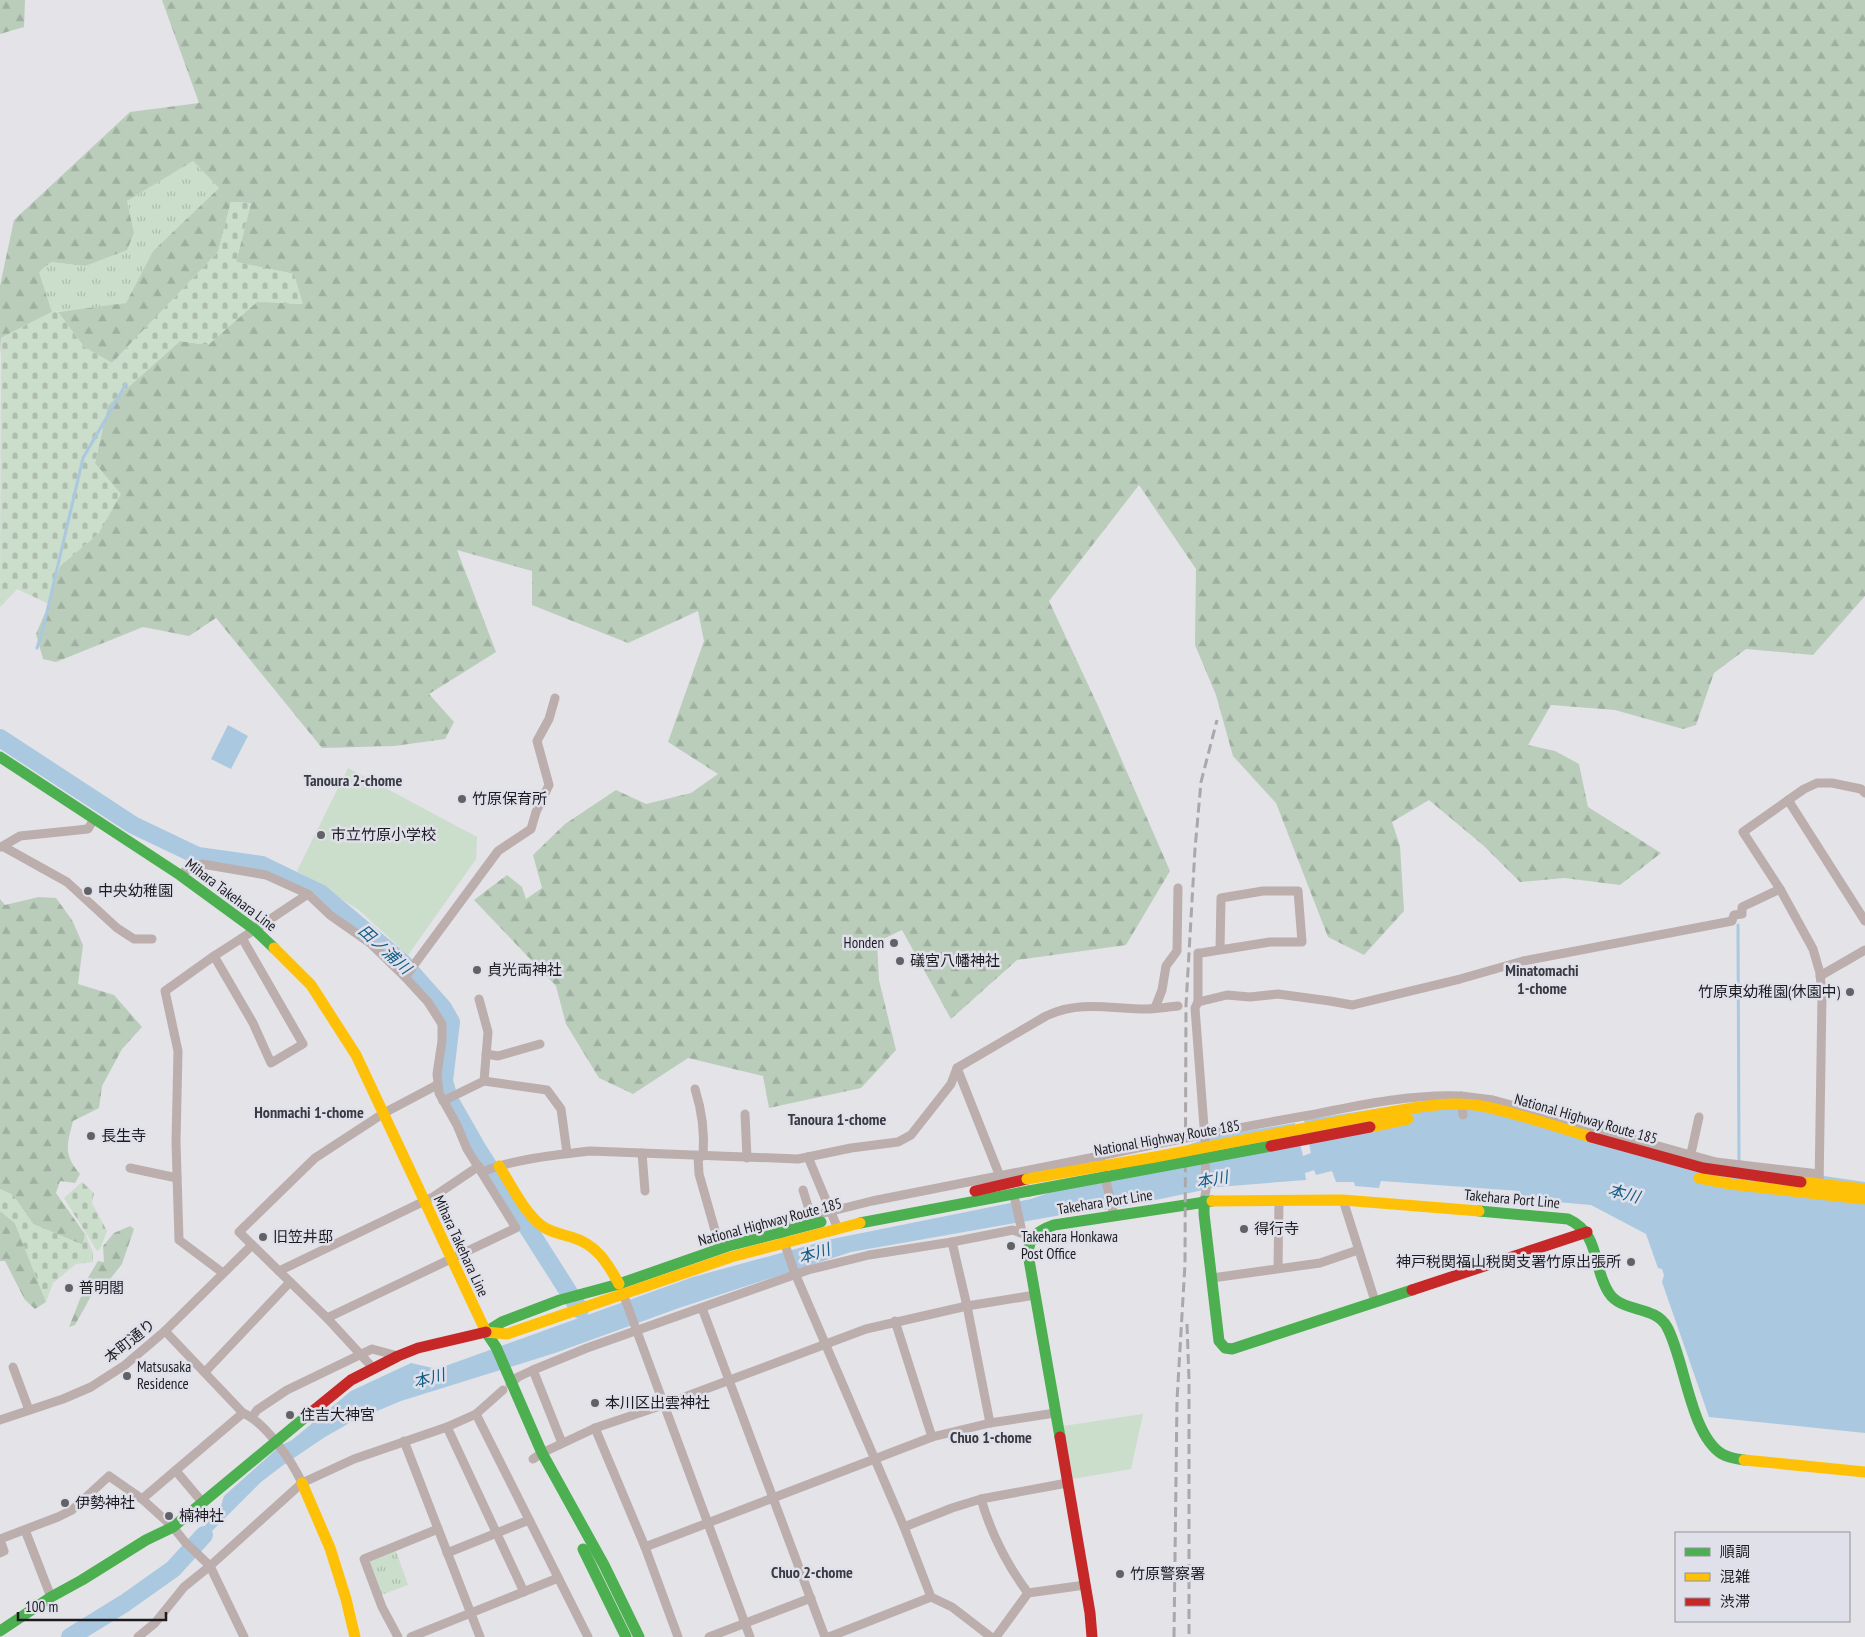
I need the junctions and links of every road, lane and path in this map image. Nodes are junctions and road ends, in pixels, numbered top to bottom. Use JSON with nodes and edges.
{"nodes":[{"id":1,"x":555,"y":698,"type":"dead end"},
{"id":2,"x":0,"y":757,"type":"edge"},
{"id":3,"x":1865,"y":793,"type":"edge"},
{"id":4,"x":1788,"y":800,"type":"junction"},
{"id":5,"x":94,"y":819,"type":"junction"},
{"id":6,"x":2,"y":847,"type":"edge"},
{"id":7,"x":180,"y":875,"type":"junction"},
{"id":8,"x":1178,"y":888,"type":"dead end"},
{"id":9,"x":1780,"y":889,"type":"junction"},
{"id":10,"x":308,"y":894,"type":"junction"},
{"id":11,"x":1865,"y":920,"type":"edge"},
{"id":12,"x":254,"y":929,"type":"junction"},
{"id":13,"x":242,"y":938,"type":"junction"},
{"id":14,"x":152,"y":939,"type":"dead end"},
{"id":15,"x":1220,"y":950,"type":"junction"},
{"id":16,"x":1865,"y":950,"type":"edge"},
{"id":17,"x":214,"y":956,"type":"junction"},
{"id":18,"x":408,"y":973,"type":"junction"},
{"id":19,"x":1820,"y":976,"type":"junction"},
{"id":20,"x":479,"y":999,"type":"dead end"},
{"id":21,"x":1198,"y":1002,"type":"junction"},
{"id":22,"x":1178,"y":1006,"type":"dead end"},
{"id":23,"x":1155,"y":1008,"type":"junction"},
{"id":24,"x":540,"y":1044,"type":"dead end"},
{"id":25,"x":486,"y":1054,"type":"junction"},
{"id":26,"x":957,"y":1068,"type":"junction"},
{"id":27,"x":484,"y":1081,"type":"junction"},
{"id":28,"x":437,"y":1085,"type":"junction"},
{"id":29,"x":695,"y":1089,"type":"dead end"},
{"id":30,"x":443,"y":1101,"type":"junction"},
{"id":31,"x":1462,"y":1104,"type":"junction"},
{"id":32,"x":384,"y":1114,"type":"junction"},
{"id":33,"x":745,"y":1114,"type":"dead end"},
{"id":34,"x":1699,"y":1117,"type":"dead end"},
{"id":35,"x":1205,"y":1138,"type":"junction"},
{"id":36,"x":642,"y":1153,"type":"junction"},
{"id":37,"x":568,"y":1154,"type":"junction"},
{"id":38,"x":700,"y":1156,"type":"junction"},
{"id":39,"x":808,"y":1157,"type":"junction"},
{"id":40,"x":748,"y":1158,"type":"junction"},
{"id":41,"x":1101,"y":1158,"type":"junction"},
{"id":42,"x":1690,"y":1159,"type":"junction"},
{"id":43,"x":496,"y":1167,"type":"junction"},
{"id":44,"x":130,"y":1168,"type":"dead end"},
{"id":45,"x":481,"y":1169,"type":"junction"},
{"id":46,"x":177,"y":1178,"type":"junction"},
{"id":47,"x":1819,"y":1178,"type":"junction"},
{"id":48,"x":1001,"y":1179,"type":"junction"},
{"id":49,"x":1865,"y":1189,"type":"edge"},
{"id":50,"x":803,"y":1190,"type":"dead end"},
{"id":51,"x":645,"y":1191,"type":"dead end"},
{"id":52,"x":1205,"y":1195,"type":"junction"},
{"id":53,"x":1818,"y":1195,"type":"junction"},
{"id":54,"x":1015,"y":1200,"type":"dead end"},
{"id":55,"x":1343,"y":1200,"type":"junction"},
{"id":56,"x":1865,"y":1200,"type":"edge"},
{"id":57,"x":424,"y":1201,"type":"junction"},
{"id":58,"x":1279,"y":1201,"type":"junction"},
{"id":59,"x":1113,"y":1212,"type":"junction"},
{"id":60,"x":811,"y":1216,"type":"junction"},
{"id":61,"x":834,"y":1220,"type":"junction"},
{"id":62,"x":788,"y":1222,"type":"dead end"},
{"id":63,"x":1025,"y":1231,"type":"junction"},
{"id":64,"x":781,"y":1232,"type":"junction"},
{"id":65,"x":1587,"y":1232,"type":"junction"},
{"id":66,"x":952,"y":1242,"type":"junction"},
{"id":67,"x":252,"y":1245,"type":"junction"},
{"id":68,"x":785,"y":1246,"type":"junction"},
{"id":69,"x":720,"y":1248,"type":"junction"},
{"id":70,"x":1358,"y":1250,"type":"junction"},
{"id":71,"x":451,"y":1259,"type":"junction"},
{"id":72,"x":1278,"y":1268,"type":"junction"},
{"id":73,"x":279,"y":1271,"type":"junction"},
{"id":74,"x":223,"y":1272,"type":"junction"},
{"id":75,"x":795,"y":1273,"type":"junction"},
{"id":76,"x":1212,"y":1278,"type":"junction"},
{"id":77,"x":290,"y":1282,"type":"junction"},
{"id":78,"x":619,"y":1284,"type":"junction"},
{"id":79,"x":1035,"y":1296,"type":"junction"},
{"id":80,"x":624,"y":1298,"type":"junction"},
{"id":81,"x":1375,"y":1301,"type":"junction"},
{"id":82,"x":967,"y":1306,"type":"junction"},
{"id":83,"x":702,"y":1308,"type":"junction"},
{"id":84,"x":327,"y":1318,"type":"junction"},
{"id":85,"x":895,"y":1321,"type":"junction"},
{"id":86,"x":634,"y":1327,"type":"junction"},
{"id":87,"x":164,"y":1331,"type":"junction"},
{"id":88,"x":486,"y":1332,"type":"junction"},
{"id":89,"x":827,"y":1344,"type":"junction"},
{"id":90,"x":361,"y":1355,"type":"junction"},
{"id":91,"x":398,"y":1356,"type":"junction"},
{"id":92,"x":14,"y":1367,"type":"dead end"},
{"id":93,"x":373,"y":1368,"type":"junction"},
{"id":94,"x":533,"y":1370,"type":"junction"},
{"id":95,"x":206,"y":1372,"type":"junction"},
{"id":96,"x":728,"y":1380,"type":"junction"},
{"id":97,"x":504,"y":1381,"type":"junction"},
{"id":98,"x":663,"y":1405,"type":"junction"},
{"id":99,"x":29,"y":1410,"type":"junction"},
{"id":100,"x":1055,"y":1413,"type":"junction"},
{"id":101,"x":476,"y":1414,"type":"junction"},
{"id":102,"x":248,"y":1415,"type":"junction"},
{"id":103,"x":0,"y":1420,"type":"edge"},
{"id":104,"x":990,"y":1423,"type":"junction"},
{"id":105,"x":447,"y":1427,"type":"junction"},
{"id":106,"x":595,"y":1428,"type":"junction"},
{"id":107,"x":932,"y":1437,"type":"junction"},
{"id":108,"x":404,"y":1442,"type":"junction"},
{"id":109,"x":562,"y":1443,"type":"junction"},
{"id":110,"x":278,"y":1444,"type":"junction"},
{"id":111,"x":538,"y":1456,"type":"junction"},
{"id":112,"x":875,"y":1458,"type":"junction"},
{"id":113,"x":176,"y":1471,"type":"junction"},
{"id":114,"x":1865,"y":1472,"type":"edge"},
{"id":115,"x":302,"y":1483,"type":"junction"},
{"id":116,"x":1067,"y":1483,"type":"junction"},
{"id":117,"x":774,"y":1498,"type":"junction"},
{"id":118,"x":142,"y":1499,"type":"junction"},
{"id":119,"x":981,"y":1499,"type":"junction"},
{"id":120,"x":202,"y":1503,"type":"junction"},
{"id":121,"x":529,"y":1520,"type":"junction"},
{"id":122,"x":708,"y":1523,"type":"junction"},
{"id":123,"x":173,"y":1527,"type":"junction"},
{"id":124,"x":904,"y":1527,"type":"junction"},
{"id":125,"x":438,"y":1529,"type":"junction"},
{"id":126,"x":24,"y":1530,"type":"junction"},
{"id":127,"x":497,"y":1533,"type":"junction"},
{"id":128,"x":0,"y":1539,"type":"edge"},
{"id":129,"x":645,"y":1547,"type":"junction"},
{"id":130,"x":2,"y":1552,"type":"edge"},
{"id":131,"x":447,"y":1553,"type":"junction"},
{"id":132,"x":210,"y":1566,"type":"junction"},
{"id":133,"x":558,"y":1578,"type":"junction"},
{"id":134,"x":1085,"y":1585,"type":"junction"},
{"id":135,"x":524,"y":1592,"type":"junction"},
{"id":136,"x":1028,"y":1593,"type":"junction"},
{"id":137,"x":931,"y":1596,"type":"junction"},
{"id":138,"x":51,"y":1597,"type":"junction"},
{"id":139,"x":810,"y":1598,"type":"junction"},
{"id":140,"x":471,"y":1613,"type":"junction"},
{"id":141,"x":744,"y":1624,"type":"junction"},
{"id":142,"x":0,"y":1631,"type":"edge"},
{"id":143,"x":138,"y":1637,"type":"edge"},
{"id":144,"x":244,"y":1637,"type":"edge"},
{"id":145,"x":355,"y":1637,"type":"edge"},
{"id":146,"x":398,"y":1637,"type":"edge"},
{"id":147,"x":411,"y":1637,"type":"edge"},
{"id":148,"x":480,"y":1637,"type":"edge"},
{"id":149,"x":588,"y":1637,"type":"edge"},
{"id":150,"x":626,"y":1637,"type":"edge"},
{"id":151,"x":639,"y":1637,"type":"edge"},
{"id":152,"x":678,"y":1637,"type":"edge"},
{"id":153,"x":709,"y":1637,"type":"edge"},
{"id":154,"x":750,"y":1637,"type":"edge"},
{"id":155,"x":825,"y":1637,"type":"edge"},
{"id":156,"x":829,"y":1637,"type":"edge"},
{"id":157,"x":991,"y":1637,"type":"edge"},
{"id":158,"x":996,"y":1637,"type":"edge"},
{"id":159,"x":1092,"y":1637,"type":"edge"}],
"edges":[{"from":1,"to":18,"type":"street"},
{"from":2,"to":5,"type":"main road","name":"Mihara Takehara Line"},
{"from":3,"to":4,"type":"street"},
{"from":4,"to":9,"type":"street"},
{"from":4,"to":11,"type":"street"},
{"from":5,"to":6,"type":"street"},
{"from":5,"to":7,"type":"main road","name":"Mihara Takehara Line"},
{"from":6,"to":14,"type":"street"},
{"from":7,"to":10,"type":"street"},
{"from":7,"to":12,"type":"main road","name":"Mihara Takehara Line"},
{"from":8,"to":23,"type":"street"},
{"from":9,"to":19,"type":"street"},
{"from":9,"to":21,"type":"street"},
{"from":10,"to":12,"type":"street"},
{"from":10,"to":18,"type":"street"},
{"from":12,"to":13,"type":"street"},
{"from":12,"to":32,"type":"main road","name":"Mihara Takehara Line"},
{"from":13,"to":17,"type":"street"},
{"from":13,"to":17,"type":"street"},
{"from":15,"to":15,"type":"street"},
{"from":15,"to":21,"type":"street"},
{"from":16,"to":19,"type":"street"},
{"from":17,"to":46,"type":"street"},
{"from":18,"to":28,"type":"street"},
{"from":19,"to":47,"type":"street"},
{"from":20,"to":25,"type":"street"},
{"from":21,"to":35,"type":"street"},
{"from":22,"to":23,"type":"street"},
{"from":23,"to":26,"type":"street"},
{"from":24,"to":25,"type":"street"},
{"from":25,"to":27,"type":"street"},
{"from":26,"to":39,"type":"street"},
{"from":26,"to":48,"type":"street"},
{"from":27,"to":30,"type":"street"},
{"from":27,"to":37,"type":"street"},
{"from":28,"to":30,"type":"street"},
{"from":28,"to":32,"type":"street"},
{"from":29,"to":38,"type":"street"},
{"from":30,"to":45,"type":"street"},
{"from":31,"to":35,"type":"street"},
{"from":31,"to":42,"type":"main road","name":"National Highway Route 185"},
{"from":31,"to":48,"type":"main road","name":"National Highway Route 185","bridge":true},
{"from":31,"to":53,"type":"main road","name":"National Highway Route 185"},
{"from":31,"to":61,"type":"main road","name":"National Highway Route 185","bridge":true},
{"from":32,"to":57,"type":"main road","name":"Mihara Takehara Line"},
{"from":32,"to":67,"type":"street"},
{"from":33,"to":40,"type":"street"},
{"from":34,"to":42,"type":"street"},
{"from":35,"to":41,"type":"street"},
{"from":35,"to":52,"type":"street","bridge":true},
{"from":36,"to":37,"type":"street"},
{"from":36,"to":38,"type":"street"},
{"from":36,"to":51,"type":"street"},
{"from":37,"to":43,"type":"street"},
{"from":38,"to":40,"type":"street"},
{"from":38,"to":69,"type":"street"},
{"from":39,"to":40,"type":"street"},
{"from":39,"to":61,"type":"street"},
{"from":41,"to":48,"type":"street"},
{"from":41,"to":59,"type":"street","bridge":true},
{"from":42,"to":47,"type":"street"},
{"from":42,"to":47,"type":"main road","name":"National Highway Route 185"},
{"from":43,"to":45,"type":"street"},
{"from":43,"to":78,"type":"main road"},
{"from":44,"to":46,"type":"street"},
{"from":45,"to":57,"type":"street"},
{"from":45,"to":71,"type":"street"},
{"from":46,"to":74,"type":"street"},
{"from":47,"to":49,"type":"main road","name":"National Highway Route 185"},
{"from":47,"to":53,"type":"street"},
{"from":48,"to":61,"type":"main road","name":"National Highway Route 185"},
{"from":50,"to":60,"type":"street"},
{"from":52,"to":58,"type":"main road","name":"Takehara Port Line"},
{"from":52,"to":59,"type":"main road","name":"Takehara Port Line"},
{"from":52,"to":76,"type":"main road"},
{"from":53,"to":56,"type":"main road","name":"National Highway Route 185"},
{"from":54,"to":63,"type":"street"},
{"from":55,"to":58,"type":"main road","name":"Takehara Port Line"},
{"from":55,"to":65,"type":"main road","name":"Takehara Port Line"},
{"from":55,"to":70,"type":"street"},
{"from":57,"to":71,"type":"main road","name":"Mihara Takehara Line"},
{"from":57,"to":73,"type":"street"},
{"from":58,"to":72,"type":"street"},
{"from":59,"to":63,"type":"main road","name":"Takehara Port Line"},
{"from":60,"to":61,"type":"street"},
{"from":60,"to":62,"type":"street"},
{"from":61,"to":64,"type":"main road","name":"National Highway Route 185"},
{"from":61,"to":68,"type":"main road","name":"National Highway Route 185"},
{"from":63,"to":66,"type":"street"},
{"from":63,"to":79,"type":"main road"},
{"from":64,"to":68,"type":"street"},
{"from":64,"to":69,"type":"main road","name":"National Highway Route 185"},
{"from":65,"to":81,"type":"main road"},
{"from":65,"to":114,"type":"main road"},
{"from":66,"to":75,"type":"street"},
{"from":66,"to":82,"type":"street"},
{"from":67,"to":73,"type":"street"},
{"from":67,"to":74,"type":"street","name":"本町通り"},
{"from":68,"to":75,"type":"street"},
{"from":68,"to":80,"type":"main road","name":"National Highway Route 185"},
{"from":69,"to":78,"type":"main road","name":"National Highway Route 185"},
{"from":70,"to":72,"type":"street"},
{"from":70,"to":81,"type":"street"},
{"from":71,"to":84,"type":"street"},
{"from":71,"to":88,"type":"main road","name":"Mihara Takehara Line"},
{"from":72,"to":76,"type":"street"},
{"from":73,"to":77,"type":"street"},
{"from":74,"to":87,"type":"street","name":"本町通り"},
{"from":75,"to":83,"type":"street"},
{"from":75,"to":89,"type":"street"},
{"from":76,"to":81,"type":"main road"},
{"from":77,"to":84,"type":"street"},
{"from":77,"to":95,"type":"street"},
{"from":78,"to":80,"type":"street"},
{"from":78,"to":88,"type":"main road","name":"National Highway Route 185"},
{"from":79,"to":82,"type":"street"},
{"from":79,"to":100,"type":"main road"},
{"from":80,"to":86,"type":"street"},
{"from":80,"to":88,"type":"main road","name":"National Highway Route 185"},
{"from":82,"to":85,"type":"street"},
{"from":82,"to":104,"type":"street"},
{"from":83,"to":86,"type":"street"},
{"from":83,"to":96,"type":"street"},
{"from":84,"to":90,"type":"street"},
{"from":85,"to":89,"type":"street"},
{"from":85,"to":107,"type":"street"},
{"from":86,"to":94,"type":"street"},
{"from":86,"to":98,"type":"street"},
{"from":87,"to":95,"type":"street"},
{"from":87,"to":99,"type":"street","name":"本町通り"},
{"from":88,"to":91,"type":"main road"},
{"from":88,"to":97,"type":"main road"},
{"from":89,"to":96,"type":"street"},
{"from":89,"to":112,"type":"street"},
{"from":90,"to":91,"type":"street"},
{"from":90,"to":93,"type":"street"},
{"from":90,"to":102,"type":"street"},
{"from":91,"to":93,"type":"main road"},
{"from":92,"to":99,"type":"street"},
{"from":93,"to":110,"type":"main road"},
{"from":94,"to":97,"type":"street"},
{"from":94,"to":109,"type":"street"},
{"from":95,"to":102,"type":"street"},
{"from":96,"to":98,"type":"street"},
{"from":96,"to":117,"type":"street"},
{"from":97,"to":101,"type":"street"},
{"from":97,"to":111,"type":"main road"},
{"from":98,"to":106,"type":"street"},
{"from":98,"to":122,"type":"street"},
{"from":99,"to":103,"type":"street","name":"本町通り"},
{"from":100,"to":104,"type":"street"},
{"from":100,"to":116,"type":"main road"},
{"from":101,"to":105,"type":"street"},
{"from":101,"to":121,"type":"street"},
{"from":102,"to":110,"type":"street"},
{"from":102,"to":113,"type":"street"},
{"from":104,"to":107,"type":"street"},
{"from":105,"to":108,"type":"street"},
{"from":105,"to":127,"type":"street"},
{"from":106,"to":109,"type":"street"},
{"from":106,"to":129,"type":"street"},
{"from":107,"to":112,"type":"street"},
{"from":108,"to":115,"type":"street"},
{"from":108,"to":125,"type":"street"},
{"from":109,"to":111,"type":"street"},
{"from":110,"to":115,"type":"street"},
{"from":110,"to":120,"type":"main road"},
{"from":111,"to":150,"type":"main road"},
{"from":111,"to":151,"type":"main road"},
{"from":112,"to":117,"type":"street"},
{"from":112,"to":124,"type":"street"},
{"from":113,"to":118,"type":"street"},
{"from":113,"to":120,"type":"street"},
{"from":115,"to":132,"type":"street"},
{"from":115,"to":145,"type":"main road"},
{"from":116,"to":119,"type":"street"},
{"from":116,"to":134,"type":"main road"},
{"from":117,"to":122,"type":"street"},
{"from":117,"to":139,"type":"street"},
{"from":118,"to":123,"type":"street"},
{"from":118,"to":126,"type":"street"},
{"from":119,"to":124,"type":"street"},
{"from":119,"to":136,"type":"street"},
{"from":120,"to":123,"type":"main road"},
{"from":121,"to":127,"type":"street"},
{"from":121,"to":133,"type":"street"},
{"from":122,"to":129,"type":"street"},
{"from":122,"to":141,"type":"street"},
{"from":123,"to":132,"type":"street"},
{"from":123,"to":138,"type":"main road"},
{"from":124,"to":137,"type":"street"},
{"from":125,"to":131,"type":"street"},
{"from":125,"to":146,"type":"street"},
{"from":126,"to":128,"type":"street"},
{"from":126,"to":138,"type":"street"},
{"from":127,"to":131,"type":"street"},
{"from":127,"to":135,"type":"street"},
{"from":128,"to":130,"type":"street"},
{"from":129,"to":152,"type":"street"},
{"from":131,"to":140,"type":"street"},
{"from":132,"to":143,"type":"street"},
{"from":132,"to":144,"type":"street"},
{"from":133,"to":135,"type":"street"},
{"from":133,"to":149,"type":"street"},
{"from":134,"to":136,"type":"street"},
{"from":134,"to":159,"type":"main road"},
{"from":135,"to":140,"type":"street"},
{"from":136,"to":158,"type":"street"},
{"from":137,"to":156,"type":"street"},
{"from":137,"to":157,"type":"street"},
{"from":138,"to":142,"type":"main road"},
{"from":139,"to":141,"type":"street"},
{"from":139,"to":155,"type":"street"},
{"from":140,"to":147,"type":"street"},
{"from":140,"to":148,"type":"street"},
{"from":141,"to":153,"type":"street"},
{"from":141,"to":154,"type":"street"}]}
